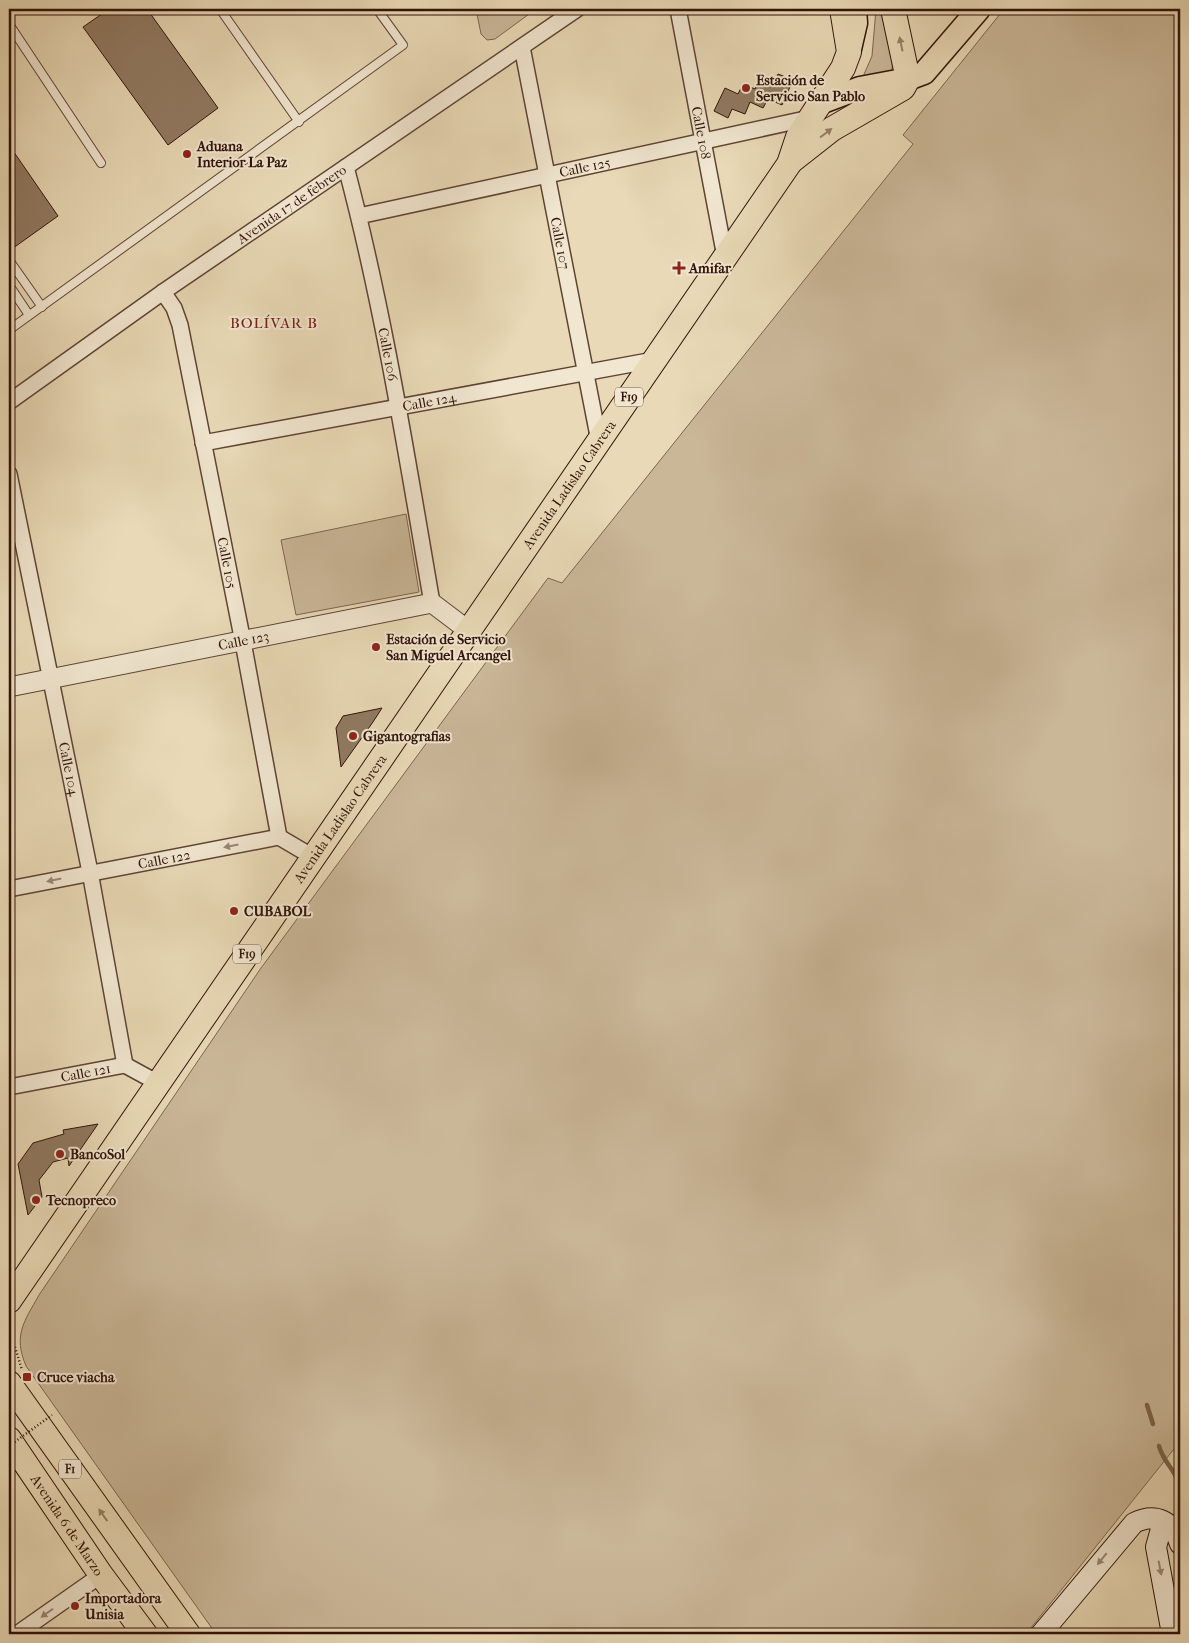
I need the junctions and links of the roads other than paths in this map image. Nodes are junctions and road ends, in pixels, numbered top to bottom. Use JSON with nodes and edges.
{"nodes":[{"id":1,"x":220,"y":9,"type":"edge"},
{"id":2,"x":377,"y":9,"type":"edge"},
{"id":3,"x":577,"y":9,"type":"edge"},
{"id":4,"x":678,"y":9,"type":"edge"},
{"id":5,"x":842,"y":9,"type":"edge"},
{"id":6,"x":855,"y":9,"type":"edge"},
{"id":7,"x":893,"y":9,"type":"edge"},
{"id":8,"x":979,"y":9,"type":"edge"},
{"id":9,"x":9,"y":24,"type":"edge"},
{"id":10,"x":522,"y":46,"type":"junction"},
{"id":11,"x":849,"y":52,"type":"junction"},
{"id":12,"x":908,"y":79,"type":"junction"},
{"id":13,"x":815,"y":110,"type":"junction"},
{"id":14,"x":300,"y":122,"type":"junction"},
{"id":15,"x":703,"y":142,"type":"junction"},
{"id":16,"x":101,"y":163,"type":"dead end"},
{"id":17,"x":789,"y":164,"type":"junction"},
{"id":18,"x":346,"y":167,"type":"junction"},
{"id":19,"x":547,"y":175,"type":"junction"},
{"id":20,"x":359,"y":216,"type":"junction"},
{"id":21,"x":725,"y":257,"type":"junction"},
{"id":22,"x":9,"y":260,"type":"edge"},
{"id":23,"x":9,"y":285,"type":"edge"},
{"id":24,"x":163,"y":292,"type":"junction"},
{"id":25,"x":42,"y":307,"type":"junction"},
{"id":26,"x":29,"y":315,"type":"junction"},
{"id":27,"x":9,"y":330,"type":"edge"},
{"id":28,"x":654,"y":360,"type":"junction"},
{"id":29,"x":586,"y":372,"type":"junction"},
{"id":30,"x":9,"y":402,"type":"edge"},
{"id":31,"x":398,"y":407,"type":"junction"},
{"id":32,"x":599,"y":441,"type":"junction"},
{"id":33,"x":203,"y":443,"type":"junction"},
{"id":34,"x":9,"y":474,"type":"edge"},
{"id":35,"x":432,"y":604,"type":"junction"},
{"id":36,"x":468,"y":631,"type":"junction"},
{"id":37,"x":243,"y":642,"type":"junction"},
{"id":38,"x":51,"y":679,"type":"junction"},
{"id":39,"x":9,"y":687,"type":"edge"},
{"id":40,"x":279,"y":837,"type":"junction"},
{"id":41,"x":313,"y":858,"type":"junction"},
{"id":42,"x":90,"y":872,"type":"junction"},
{"id":43,"x":9,"y":889,"type":"edge"},
{"id":44,"x":125,"y":1065,"type":"junction"},
{"id":45,"x":158,"y":1083,"type":"junction"},
{"id":46,"x":9,"y":1087,"type":"edge"},
{"id":47,"x":17,"y":1278,"type":"edge"},
{"id":48,"x":9,"y":1300,"type":"edge"},
{"id":49,"x":9,"y":1383,"type":"edge"},
{"id":50,"x":9,"y":1439,"type":"edge"},
{"id":51,"x":1168,"y":1524,"type":"junction"},
{"id":52,"x":1180,"y":1544,"type":"edge"},
{"id":53,"x":101,"y":1575,"type":"junction"},
{"id":54,"x":17,"y":1634,"type":"edge"},
{"id":55,"x":145,"y":1634,"type":"edge"},
{"id":56,"x":188,"y":1634,"type":"edge"},
{"id":57,"x":1041,"y":1634,"type":"edge"},
{"id":58,"x":1172,"y":1634,"type":"edge"}],
"edges":[{"from":1,"to":14,"type":"lane"},
{"from":2,"to":14,"type":"lane"},
{"from":3,"to":10,"type":"street","name":"Avenida 17 de febrero"},
{"from":4,"to":15,"type":"street","name":"Calle 108"},
{"from":5,"to":11,"type":"highway"},
{"from":6,"to":11,"type":"main road","name":"Avenida Ladislao Cabrera","number":"F19"},
{"from":12,"to":7,"type":"highway","one_way":true},
{"from":8,"to":12,"type":"main road"},
{"from":9,"to":16,"type":"lane"},
{"from":10,"to":18,"type":"street","name":"Avenida 17 de febrero"},
{"from":10,"to":19,"type":"street","name":"Calle 107"},
{"from":11,"to":13,"type":"highway","name":"Avenida Ladislao Cabrera","number":"F19"},
{"from":12,"to":13,"type":"main road"},
{"from":17,"to":12,"type":"highway","name":"Avenida Ladislao Cabrera","number":"F19","one_way":true},
{"from":13,"to":15,"type":"street","name":"Calle 125"},
{"from":13,"to":17,"type":"highway","name":"Avenida Ladislao Cabrera","number":"F19"},
{"from":14,"to":25,"type":"lane"},
{"from":15,"to":19,"type":"street","name":"Calle 125"},
{"from":15,"to":21,"type":"street","name":"Calle 108"},
{"from":17,"to":21,"type":"highway","name":"Avenida Ladislao Cabrera","number":"F19"},
{"from":18,"to":20,"type":"street","name":"Calle 106"},
{"from":18,"to":24,"type":"street","name":"Avenida 17 de febrero"},
{"from":19,"to":20,"type":"street","name":"Calle 125"},
{"from":19,"to":29,"type":"street","name":"Calle 107"},
{"from":20,"to":31,"type":"street","name":"Calle 106"},
{"from":21,"to":28,"type":"highway","name":"Avenida Ladislao Cabrera","number":"F19"},
{"from":22,"to":25,"type":"lane"},
{"from":23,"to":26,"type":"lane"},
{"from":24,"to":30,"type":"street","name":"Avenida 17 de febrero"},
{"from":24,"to":33,"type":"street","name":"Calle 105"},
{"from":25,"to":26,"type":"lane"},
{"from":26,"to":27,"type":"lane"},
{"from":28,"to":29,"type":"street","name":"Calle 124"},
{"from":28,"to":32,"type":"highway","name":"Avenida Ladislao Cabrera","number":"F19"},
{"from":29,"to":31,"type":"street","name":"Calle 124"},
{"from":29,"to":32,"type":"street","name":"Calle 107"},
{"from":31,"to":33,"type":"street","name":"Calle 124"},
{"from":31,"to":35,"type":"street","name":"Calle 106"},
{"from":32,"to":36,"type":"highway","name":"Avenida Ladislao Cabrera","number":"F19"},
{"from":33,"to":37,"type":"street","name":"Calle 105"},
{"from":34,"to":38,"type":"street","name":"Calle 104"},
{"from":35,"to":36,"type":"street"},
{"from":35,"to":37,"type":"street","name":"Calle 123"},
{"from":36,"to":41,"type":"highway","name":"Avenida Ladislao Cabrera","number":"F19"},
{"from":37,"to":38,"type":"street","name":"Calle 123"},
{"from":37,"to":40,"type":"street","name":"Calle 105"},
{"from":38,"to":39,"type":"street","name":"Calle 123"},
{"from":38,"to":42,"type":"street","name":"Calle 104"},
{"from":40,"to":41,"type":"street"},
{"from":40,"to":42,"type":"street","name":"Calle 122","one_way":true},
{"from":41,"to":45,"type":"highway","name":"Avenida Ladislao Cabrera","number":"F19"},
{"from":42,"to":43,"type":"street","name":"Calle 122","one_way":true},
{"from":42,"to":44,"type":"street","name":"Calle 104"},
{"from":44,"to":45,"type":"street","name":"Calle 121"},
{"from":44,"to":46,"type":"street","name":"Calle 121"},
{"from":45,"to":47,"type":"highway","name":"Avenida Ladislao Cabrera","number":"F19"},
{"from":47,"to":48,"type":"highway","name":"Avenida Ladislao Cabrera","number":"F19"},
{"from":56,"to":49,"type":"highway","number":"F1","one_way":true},
{"from":50,"to":53,"type":"highway","name":"Avenida 6 de Marzo","number":"F1"},
{"from":51,"to":52,"type":"main road"},
{"from":51,"to":57,"type":"main road","one_way":true},
{"from":51,"to":58,"type":"main road","one_way":true},
{"from":53,"to":54,"type":"street","one_way":true},
{"from":53,"to":55,"type":"highway","name":"Avenida 6 de Marzo","number":"F1"}]}
